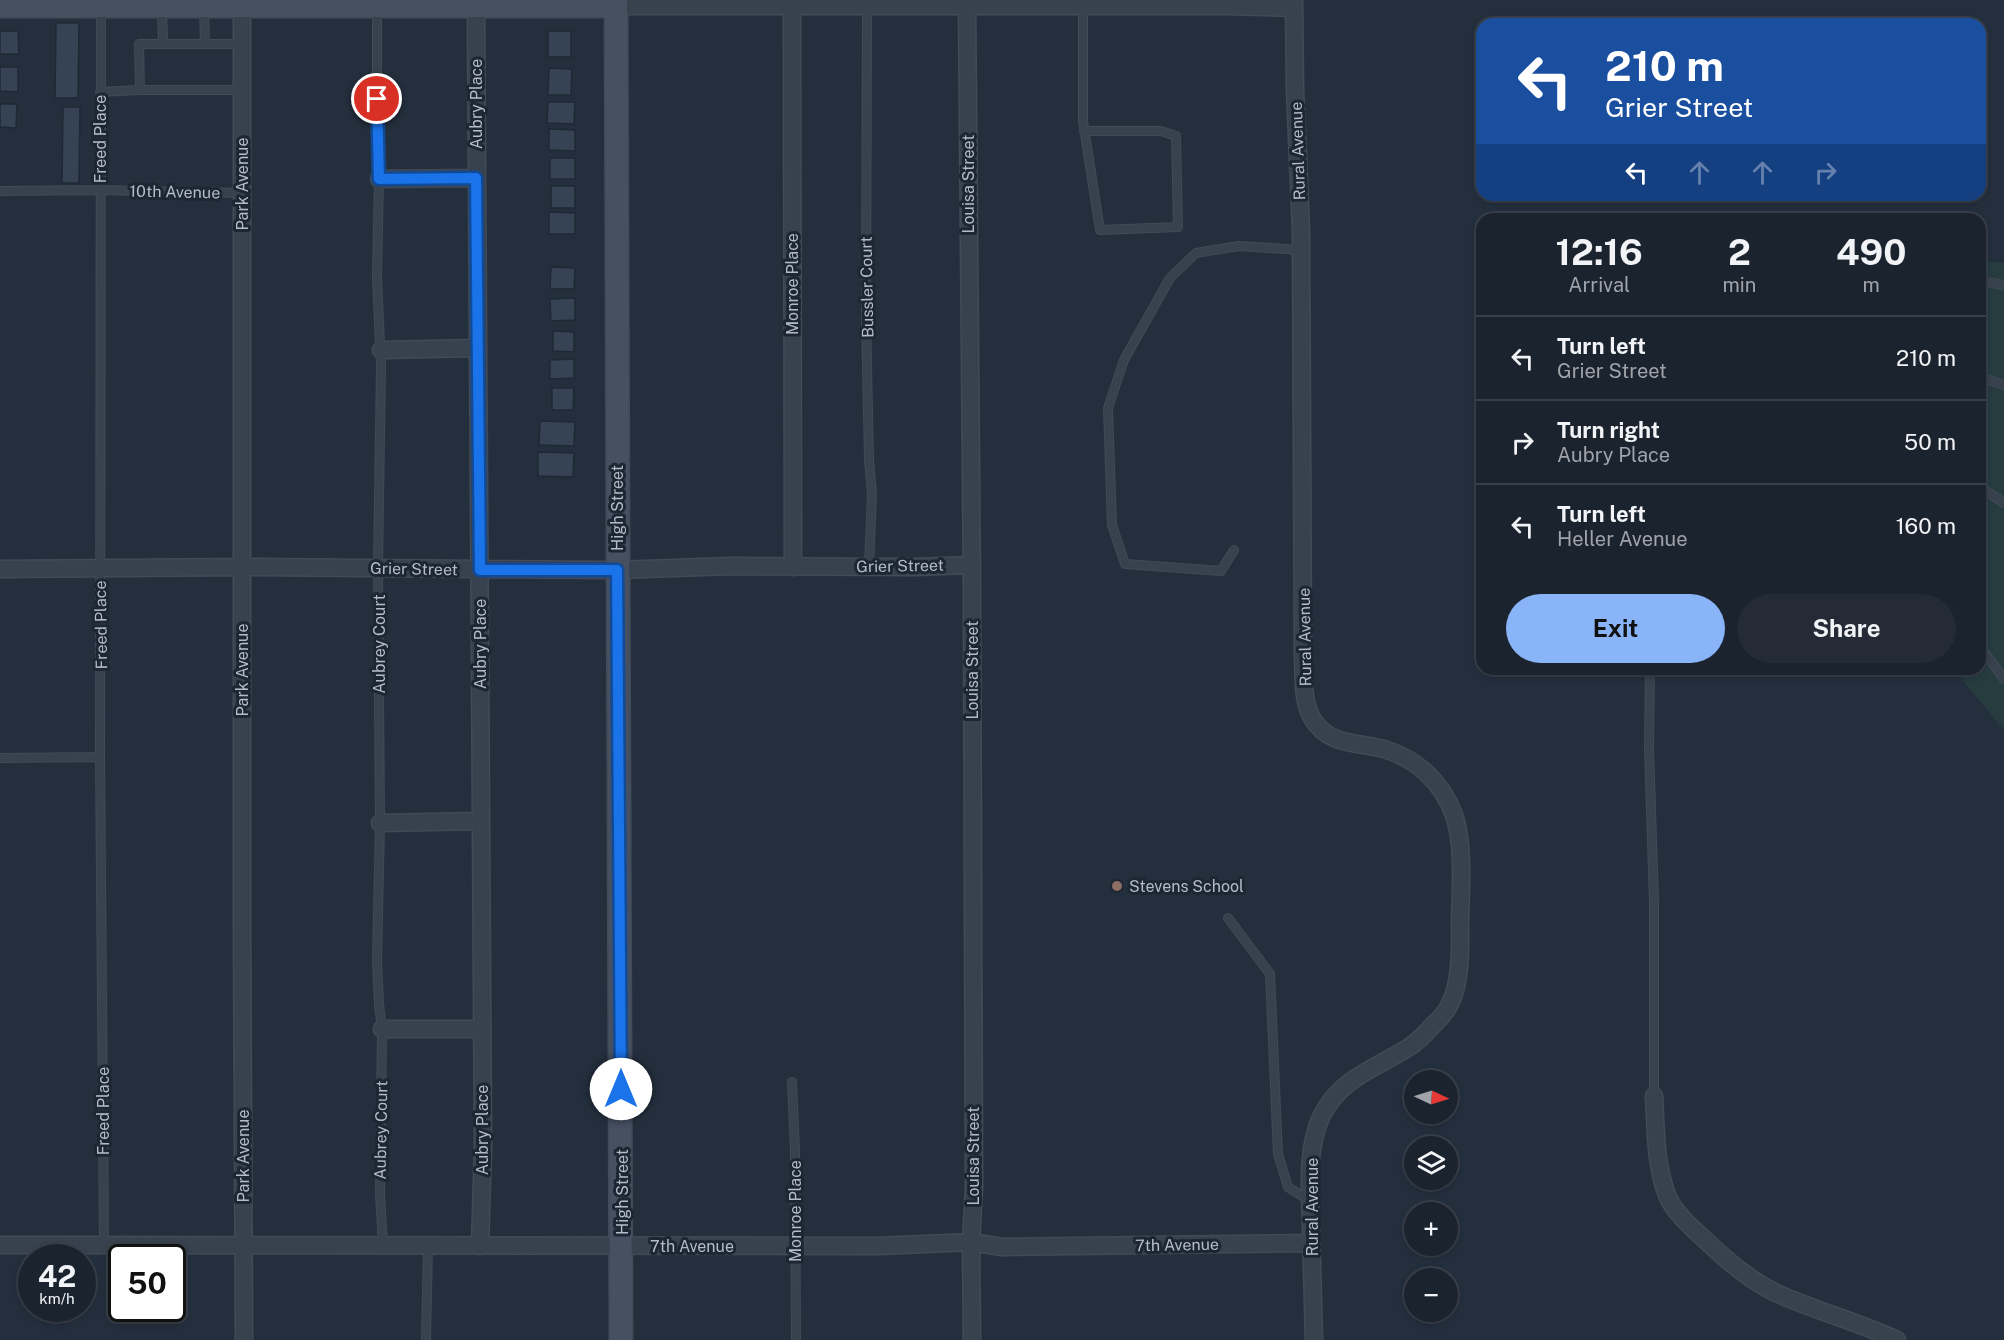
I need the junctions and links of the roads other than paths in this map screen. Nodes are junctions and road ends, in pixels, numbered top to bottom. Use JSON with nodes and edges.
{"nodes":[{"id":1,"x":242,"y":3,"type":"edge"},
{"id":2,"x":616,"y":3,"type":"edge"},
{"id":3,"x":792,"y":3,"type":"edge"},
{"id":4,"x":967,"y":3,"type":"edge"},
{"id":5,"x":1083,"y":3,"type":"edge"},
{"id":6,"x":467,"y":4,"type":"edge"},
{"id":7,"x":861,"y":4,"type":"edge"},
{"id":8,"x":1294,"y":4,"type":"edge"},
{"id":9,"x":0,"y":6,"type":"edge"},
{"id":10,"x":101,"y":6,"type":"junction"},
{"id":11,"x":162,"y":6,"type":"junction"},
{"id":12,"x":204,"y":6,"type":"junction"},
{"id":13,"x":377,"y":6,"type":"junction"},
{"id":14,"x":163,"y":44,"type":"junction"},
{"id":15,"x":206,"y":44,"type":"junction"},
{"id":16,"x":242,"y":44,"type":"junction"},
{"id":17,"x":140,"y":90,"type":"junction"},
{"id":18,"x":242,"y":90,"type":"junction"},
{"id":19,"x":100,"y":92,"type":"junction"},
{"id":20,"x":1084,"y":131,"type":"junction"},
{"id":21,"x":476,"y":178,"type":"junction"},
{"id":22,"x":379,"y":179,"type":"junction"},
{"id":23,"x":100,"y":190,"type":"junction"},
{"id":24,"x":0,"y":191,"type":"edge"},
{"id":25,"x":242,"y":193,"type":"junction"},
{"id":26,"x":1301,"y":250,"type":"junction"},
{"id":27,"x":1986,"y":283,"type":"edge"},
{"id":28,"x":2004,"y":285,"type":"edge"},
{"id":29,"x":477,"y":348,"type":"junction"},
{"id":30,"x":381,"y":350,"type":"junction"},
{"id":31,"x":1986,"y":379,"type":"edge"},
{"id":32,"x":2004,"y":384,"type":"edge"},
{"id":33,"x":1986,"y":491,"type":"edge"},
{"id":34,"x":2004,"y":502,"type":"edge"},
{"id":35,"x":1234,"y":550,"type":"dead end"},
{"id":36,"x":972,"y":565,"type":"junction"},
{"id":37,"x":243,"y":567,"type":"junction"},
{"id":38,"x":793,"y":567,"type":"junction"},
{"id":39,"x":869,"y":567,"type":"junction"},
{"id":40,"x":378,"y":568,"type":"junction"},
{"id":41,"x":0,"y":569,"type":"edge"},
{"id":42,"x":100,"y":570,"type":"junction"},
{"id":43,"x":480,"y":570,"type":"junction"},
{"id":44,"x":617,"y":570,"type":"junction"},
{"id":45,"x":1986,"y":654,"type":"edge"},
{"id":46,"x":1650,"y":675,"type":"edge"},
{"id":47,"x":2004,"y":679,"type":"edge"},
{"id":48,"x":100,"y":757,"type":"junction"},
{"id":49,"x":0,"y":758,"type":"edge"},
{"id":50,"x":480,"y":821,"type":"junction"},
{"id":51,"x":386,"y":823,"type":"junction"},
{"id":52,"x":1228,"y":918,"type":"dead end"},
{"id":53,"x":382,"y":1029,"type":"junction"},
{"id":54,"x":482,"y":1029,"type":"junction"},
{"id":55,"x":792,"y":1082,"type":"dead end"},
{"id":56,"x":1654,"y":1096,"type":"joint"},
{"id":57,"x":1311,"y":1201,"type":"junction"},
{"id":58,"x":972,"y":1242,"type":"junction"},
{"id":59,"x":1311,"y":1243,"type":"junction"},
{"id":60,"x":0,"y":1245,"type":"edge"},
{"id":61,"x":104,"y":1245,"type":"junction"},
{"id":62,"x":795,"y":1245,"type":"junction"},
{"id":63,"x":243,"y":1246,"type":"junction"},
{"id":64,"x":383,"y":1246,"type":"junction"},
{"id":65,"x":428,"y":1246,"type":"junction"},
{"id":66,"x":480,"y":1246,"type":"junction"},
{"id":67,"x":622,"y":1246,"type":"junction"},
{"id":68,"x":244,"y":1340,"type":"edge"},
{"id":69,"x":426,"y":1340,"type":"edge"},
{"id":70,"x":621,"y":1340,"type":"edge"},
{"id":71,"x":796,"y":1340,"type":"edge"},
{"id":72,"x":972,"y":1340,"type":"edge"},
{"id":73,"x":1314,"y":1340,"type":"edge"},
{"id":74,"x":1897,"y":1340,"type":"edge"}],
"edges":[{"from":1,"to":12,"type":"main road"},
{"from":1,"to":13,"type":"main road"},
{"from":1,"to":16,"type":"street","name":"Park Avenue"},
{"from":2,"to":3,"type":"street"},
{"from":2,"to":6,"type":"main road"},
{"from":2,"to":44,"type":"main road","name":"High Street"},
{"from":3,"to":7,"type":"street"},
{"from":3,"to":38,"type":"street","name":"Monroe Place"},
{"from":4,"to":5,"type":"street"},
{"from":4,"to":7,"type":"street"},
{"from":4,"to":36,"type":"street","name":"Louisa Street"},
{"from":5,"to":8,"type":"street"},
{"from":5,"to":20,"type":"lane"},
{"from":6,"to":13,"type":"main road"},
{"from":6,"to":21,"type":"street","name":"Aubry Place"},
{"from":7,"to":39,"type":"lane","name":"Bussler Court"},
{"from":8,"to":26,"type":"street","name":"Rural Avenue"},
{"from":9,"to":10,"type":"main road"},
{"from":10,"to":11,"type":"main road"},
{"from":10,"to":19,"type":"lane","name":"Freed Place"},
{"from":11,"to":12,"type":"main road"},
{"from":11,"to":14,"type":"lane"},
{"from":12,"to":15,"type":"lane"},
{"from":13,"to":22,"type":"lane","name":"Aubrey Court"},
{"from":14,"to":15,"type":"lane"},
{"from":14,"to":17,"type":"lane"},
{"from":15,"to":16,"type":"lane"},
{"from":16,"to":18,"type":"street","name":"Park Avenue"},
{"from":17,"to":18,"type":"lane"},
{"from":17,"to":19,"type":"lane"},
{"from":18,"to":25,"type":"street","name":"Park Avenue"},
{"from":19,"to":23,"type":"lane","name":"Freed Place"},
{"from":20,"to":20,"type":"lane"},
{"from":21,"to":22,"type":"street"},
{"from":21,"to":29,"type":"street","name":"Aubry Place"},
{"from":22,"to":30,"type":"lane","name":"Aubrey Court"},
{"from":23,"to":24,"type":"lane","name":"10th Avenue"},
{"from":23,"to":25,"type":"lane","name":"10th Avenue"},
{"from":23,"to":42,"type":"lane","name":"Freed Place"},
{"from":25,"to":37,"type":"street","name":"Park Avenue"},
{"from":26,"to":35,"type":"lane"},
{"from":26,"to":57,"type":"street","name":"Rural Avenue"},
{"from":27,"to":28,"type":"lane"},
{"from":29,"to":30,"type":"street"},
{"from":29,"to":43,"type":"street","name":"Aubry Place"},
{"from":30,"to":40,"type":"lane","name":"Aubrey Court"},
{"from":31,"to":32,"type":"lane"},
{"from":33,"to":34,"type":"lane"},
{"from":36,"to":39,"type":"street","name":"Grier Street"},
{"from":36,"to":58,"type":"street","name":"Louisa Street"},
{"from":37,"to":40,"type":"street","name":"Grier Street"},
{"from":37,"to":42,"type":"street","name":"Grier Street"},
{"from":37,"to":63,"type":"street","name":"Park Avenue"},
{"from":38,"to":39,"type":"street","name":"Grier Street"},
{"from":38,"to":44,"type":"street","name":"Grier Street"},
{"from":40,"to":43,"type":"street","name":"Grier Street"},
{"from":40,"to":51,"type":"lane","name":"Aubrey Court"},
{"from":41,"to":42,"type":"street","name":"Grier Street"},
{"from":42,"to":48,"type":"lane","name":"Freed Place"},
{"from":43,"to":44,"type":"street","name":"Grier Street"},
{"from":43,"to":50,"type":"street","name":"Aubry Place"},
{"from":44,"to":67,"type":"main road","name":"High Street"},
{"from":45,"to":47,"type":"lane"},
{"from":46,"to":56,"type":"lane"},
{"from":48,"to":49,"type":"lane"},
{"from":48,"to":61,"type":"lane","name":"Freed Place"},
{"from":50,"to":51,"type":"street"},
{"from":50,"to":54,"type":"street","name":"Aubry Place"},
{"from":51,"to":53,"type":"lane","name":"Aubrey Court"},
{"from":52,"to":57,"type":"lane"},
{"from":53,"to":54,"type":"street"},
{"from":53,"to":64,"type":"lane","name":"Aubrey Court"},
{"from":54,"to":66,"type":"street","name":"Aubry Place"},
{"from":55,"to":62,"type":"lane","name":"Monroe Place"},
{"from":56,"to":74,"type":"street"},
{"from":57,"to":59,"type":"street","name":"Rural Avenue"},
{"from":58,"to":59,"type":"street","name":"7th Avenue"},
{"from":58,"to":62,"type":"street","name":"7th Avenue"},
{"from":58,"to":72,"type":"street","name":"Louisa Street"},
{"from":59,"to":73,"type":"street","name":"Rural Avenue"},
{"from":60,"to":61,"type":"street","name":"7th Avenue"},
{"from":61,"to":63,"type":"street","name":"7th Avenue"},
{"from":62,"to":67,"type":"street","name":"7th Avenue"},
{"from":62,"to":71,"type":"lane","name":"Monroe Place"},
{"from":63,"to":64,"type":"street","name":"7th Avenue"},
{"from":63,"to":68,"type":"street","name":"Park Avenue"},
{"from":64,"to":65,"type":"street","name":"7th Avenue"},
{"from":65,"to":66,"type":"street","name":"7th Avenue"},
{"from":65,"to":69,"type":"lane"},
{"from":66,"to":67,"type":"street","name":"7th Avenue"},
{"from":67,"to":70,"type":"main road","name":"High Street"}]}
